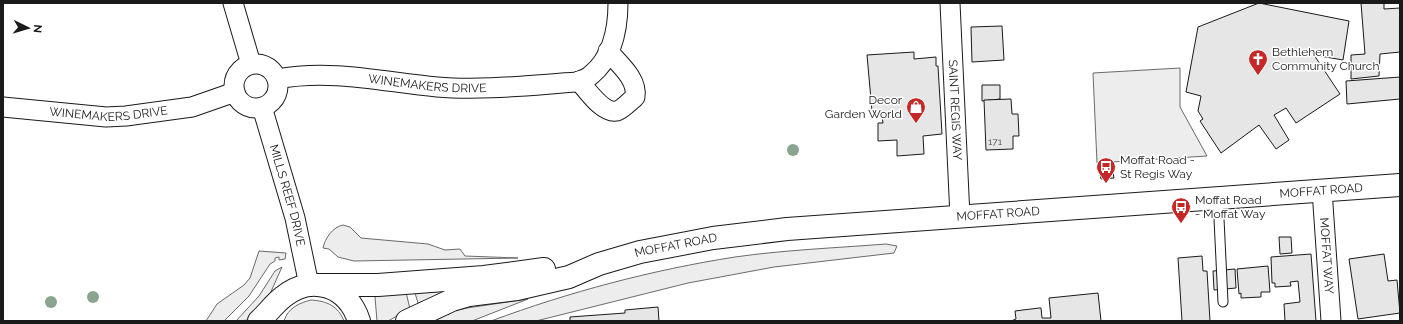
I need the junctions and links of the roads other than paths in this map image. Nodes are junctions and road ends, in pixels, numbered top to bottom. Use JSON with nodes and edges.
{"nodes":[{"id":1,"x":233,"y":3,"type":"edge"},
{"id":2,"x":618,"y":3,"type":"edge"},
{"id":3,"x":950,"y":3,"type":"edge"},
{"id":4,"x":608,"y":51,"type":"junction"},
{"id":5,"x":251,"y":64,"type":"junction"},
{"id":6,"x":277,"y":79,"type":"junction"},
{"id":7,"x":579,"y":81,"type":"junction"},
{"id":8,"x":235,"y":92,"type":"junction"},
{"id":9,"x":262,"y":107,"type":"junction"},
{"id":10,"x":3,"y":108,"type":"edge"},
{"id":11,"x":1400,"y":185,"type":"edge"},
{"id":12,"x":1322,"y":190,"type":"junction"},
{"id":13,"x":1218,"y":198,"type":"junction"},
{"id":14,"x":960,"y":217,"type":"junction"},
{"id":15,"x":599,"y":264,"type":"junction"},
{"id":16,"x":314,"y":285,"type":"junction"},
{"id":17,"x":1223,"y":302,"type":"dead end"},
{"id":18,"x":273,"y":312,"type":"edge"},
{"id":19,"x":259,"y":321,"type":"edge"},
{"id":20,"x":359,"y":321,"type":"edge"},
{"id":21,"x":407,"y":321,"type":"edge"},
{"id":22,"x":1331,"y":321,"type":"edge"}],
"edges":[{"from":1,"to":5,"type":"street"},
{"from":2,"to":4,"type":"street"},
{"from":3,"to":14,"type":"street","name":"SAINT REGIS WAY"},
{"from":4,"to":7,"type":"street"},
{"from":4,"to":7,"type":"street"},
{"from":5,"to":6,"type":"street"},
{"from":5,"to":8,"type":"street"},
{"from":6,"to":7,"type":"street","name":"WINEMAKERS DRIVE"},
{"from":6,"to":9,"type":"street"},
{"from":8,"to":9,"type":"street"},
{"from":8,"to":10,"type":"street","name":"WINEMAKERS DRIVE"},
{"from":9,"to":16,"type":"street","name":"MILLS REEF DRIVE"},
{"from":11,"to":12,"type":"main road","name":"MOFFAT ROAD"},
{"from":12,"to":13,"type":"main road","name":"MOFFAT ROAD"},
{"from":12,"to":22,"type":"street","name":"MOFFAT WAY"},
{"from":13,"to":14,"type":"main road","name":"MOFFAT ROAD"},
{"from":13,"to":17,"type":"lane"},
{"from":14,"to":15,"type":"main road","name":"MOFFAT ROAD"},
{"from":15,"to":16,"type":"main road","name":"MOFFAT ROAD"},
{"from":15,"to":21,"type":"main road","name":"MOFFAT ROAD"},
{"from":16,"to":18,"type":"main road","name":"MOFFAT ROAD"},
{"from":16,"to":20,"type":"main road"},
{"from":18,"to":19,"type":"main road","name":"MOFFAT ROAD"}]}
